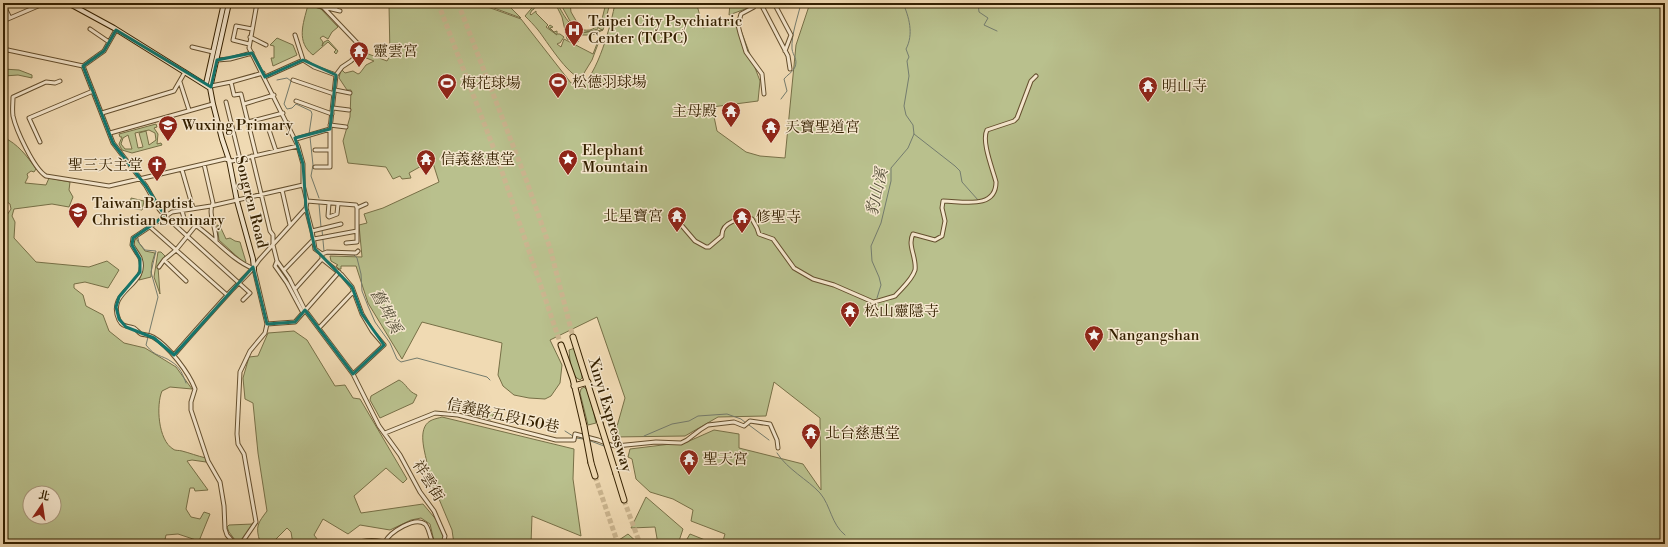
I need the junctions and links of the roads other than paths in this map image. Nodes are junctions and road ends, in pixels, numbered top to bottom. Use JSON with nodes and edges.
{"nodes":[{"id":1,"x":45,"y":3,"type":"edge"},
{"id":2,"x":68,"y":3,"type":"edge"},
{"id":3,"x":78,"y":3,"type":"edge"},
{"id":4,"x":224,"y":3,"type":"edge"},
{"id":5,"x":229,"y":3,"type":"edge"},
{"id":6,"x":257,"y":3,"type":"edge"},
{"id":7,"x":308,"y":3,"type":"edge"},
{"id":8,"x":336,"y":3,"type":"edge"},
{"id":9,"x":756,"y":3,"type":"edge"},
{"id":10,"x":765,"y":3,"type":"edge"},
{"id":11,"x":774,"y":3,"type":"edge"},
{"id":12,"x":3,"y":4,"type":"edge"},
{"id":13,"x":323,"y":7,"type":"junction"},
{"id":14,"x":76,"y":8,"type":"junction"},
{"id":15,"x":336,"y":10,"type":"junction"},
{"id":16,"x":340,"y":11,"type":"dead end"},
{"id":17,"x":10,"y":18,"type":"junction"},
{"id":18,"x":3,"y":22,"type":"edge"},
{"id":19,"x":90,"y":29,"type":"dead end"},
{"id":20,"x":116,"y":30,"type":"junction"},
{"id":21,"x":252,"y":30,"type":"junction"},
{"id":22,"x":295,"y":35,"type":"dead end"},
{"id":23,"x":250,"y":38,"type":"junction"},
{"id":24,"x":109,"y":42,"type":"junction"},
{"id":25,"x":249,"y":44,"type":"junction"},
{"id":26,"x":266,"y":45,"type":"dead end"},
{"id":27,"x":192,"y":48,"type":"dead end"},
{"id":28,"x":3,"y":49,"type":"edge"},
{"id":29,"x":785,"y":51,"type":"junction"},
{"id":30,"x":213,"y":52,"type":"junction"},
{"id":31,"x":252,"y":53,"type":"junction"},
{"id":32,"x":216,"y":60,"type":"junction"},
{"id":33,"x":303,"y":60,"type":"junction"},
{"id":34,"x":83,"y":66,"type":"junction"},
{"id":35,"x":790,"y":69,"type":"dead end"},
{"id":36,"x":185,"y":72,"type":"junction"},
{"id":37,"x":264,"y":75,"type":"junction"},
{"id":38,"x":336,"y":75,"type":"junction"},
{"id":39,"x":1036,"y":76,"type":"dead end"},
{"id":40,"x":293,"y":80,"type":"dead end"},
{"id":41,"x":60,"y":81,"type":"dead end"},
{"id":42,"x":180,"y":82,"type":"junction"},
{"id":43,"x":231,"y":82,"type":"junction"},
{"id":44,"x":209,"y":86,"type":"junction"},
{"id":45,"x":93,"y":91,"type":"junction"},
{"id":46,"x":335,"y":92,"type":"junction"},
{"id":47,"x":350,"y":93,"type":"dead end"},
{"id":48,"x":764,"y":94,"type":"dead end"},
{"id":49,"x":274,"y":95,"type":"junction"},
{"id":50,"x":296,"y":101,"type":"dead end"},
{"id":51,"x":226,"y":102,"type":"dead end"},
{"id":52,"x":213,"y":104,"type":"junction"},
{"id":53,"x":244,"y":104,"type":"junction"},
{"id":54,"x":333,"y":108,"type":"junction"},
{"id":55,"x":189,"y":110,"type":"junction"},
{"id":56,"x":349,"y":110,"type":"dead end"},
{"id":57,"x":102,"y":113,"type":"junction"},
{"id":58,"x":283,"y":113,"type":"junction"},
{"id":59,"x":332,"y":114,"type":"junction"},
{"id":60,"x":248,"y":122,"type":"junction"},
{"id":61,"x":288,"y":123,"type":"junction"},
{"id":62,"x":330,"y":127,"type":"junction"},
{"id":63,"x":346,"y":127,"type":"dead end"},
{"id":64,"x":110,"y":133,"type":"junction"},
{"id":65,"x":296,"y":139,"type":"junction"},
{"id":66,"x":40,"y":142,"type":"dead end"},
{"id":67,"x":298,"y":146,"type":"junction"},
{"id":68,"x":314,"y":150,"type":"dead end"},
{"id":69,"x":330,"y":150,"type":"junction"},
{"id":70,"x":276,"y":151,"type":"junction"},
{"id":71,"x":254,"y":156,"type":"junction"},
{"id":72,"x":240,"y":159,"type":"junction"},
{"id":73,"x":229,"y":160,"type":"junction"},
{"id":74,"x":204,"y":164,"type":"junction"},
{"id":75,"x":316,"y":167,"type":"dead end"},
{"id":76,"x":182,"y":170,"type":"junction"},
{"id":77,"x":140,"y":178,"type":"junction"},
{"id":78,"x":303,"y":185,"type":"junction"},
{"id":79,"x":282,"y":190,"type":"junction"},
{"id":80,"x":261,"y":196,"type":"junction"},
{"id":81,"x":237,"y":200,"type":"junction"},
{"id":82,"x":307,"y":201,"type":"junction"},
{"id":83,"x":329,"y":203,"type":"junction"},
{"id":84,"x":338,"y":204,"type":"junction"},
{"id":85,"x":366,"y":204,"type":"dead end"},
{"id":86,"x":211,"y":206,"type":"junction"},
{"id":87,"x":193,"y":208,"type":"junction"},
{"id":88,"x":306,"y":208,"type":"junction"},
{"id":89,"x":358,"y":208,"type":"junction"},
{"id":90,"x":182,"y":211,"type":"junction"},
{"id":91,"x":165,"y":216,"type":"junction"},
{"id":92,"x":677,"y":220,"type":"dead end"},
{"id":93,"x":197,"y":224,"type":"junction"},
{"id":94,"x":342,"y":224,"type":"dead end"},
{"id":95,"x":290,"y":225,"type":"junction"},
{"id":96,"x":149,"y":226,"type":"junction"},
{"id":97,"x":312,"y":231,"type":"junction"},
{"id":98,"x":357,"y":231,"type":"junction"},
{"id":99,"x":187,"y":237,"type":"junction"},
{"id":100,"x":314,"y":239,"type":"junction"},
{"id":101,"x":216,"y":241,"type":"junction"},
{"id":102,"x":346,"y":243,"type":"dead end"},
{"id":103,"x":273,"y":246,"type":"junction"},
{"id":104,"x":176,"y":250,"type":"junction"},
{"id":105,"x":358,"y":251,"type":"dead end"},
{"id":106,"x":322,"y":254,"type":"junction"},
{"id":107,"x":322,"y":259,"type":"junction"},
{"id":108,"x":164,"y":260,"type":"junction"},
{"id":109,"x":276,"y":260,"type":"junction"},
{"id":110,"x":159,"y":267,"type":"dead end"},
{"id":111,"x":254,"y":269,"type":"junction"},
{"id":112,"x":284,"y":270,"type":"junction"},
{"id":113,"x":340,"y":272,"type":"junction"},
{"id":114,"x":186,"y":281,"type":"dead end"},
{"id":115,"x":240,"y":282,"type":"junction"},
{"id":116,"x":295,"y":289,"type":"junction"},
{"id":117,"x":353,"y":292,"type":"junction"},
{"id":118,"x":227,"y":295,"type":"junction"},
{"id":119,"x":242,"y":300,"type":"dead end"},
{"id":120,"x":305,"y":310,"type":"junction"},
{"id":121,"x":303,"y":313,"type":"junction"},
{"id":122,"x":266,"y":324,"type":"junction"},
{"id":123,"x":319,"y":328,"type":"junction"},
{"id":124,"x":573,"y":337,"type":"tunnel mouth"},
{"id":125,"x":561,"y":346,"type":"tunnel mouth"},
{"id":126,"x":174,"y":355,"type":"junction"},
{"id":127,"x":353,"y":374,"type":"junction"},
{"id":128,"x":588,"y":382,"type":"junction"},
{"id":129,"x":574,"y":386,"type":"junction"},
{"id":130,"x":385,"y":433,"type":"junction"},
{"id":131,"x":778,"y":448,"type":"dead end"},
{"id":132,"x":595,"y":476,"type":"tunnel mouth"},
{"id":133,"x":624,"y":500,"type":"tunnel mouth"},
{"id":134,"x":380,"y":542,"type":"edge"},
{"id":135,"x":385,"y":542,"type":"junction"},
{"id":136,"x":235,"y":544,"type":"edge"},
{"id":137,"x":241,"y":544,"type":"edge"},
{"id":138,"x":354,"y":544,"type":"edge"},
{"id":139,"x":393,"y":544,"type":"edge"},
{"id":140,"x":434,"y":544,"type":"edge"},
{"id":141,"x":443,"y":544,"type":"edge"}],
"edges":[{"from":1,"to":17,"type":"street"},
{"from":2,"to":14,"type":"street"},
{"from":3,"to":14,"type":"street"},
{"from":4,"to":30,"type":"street","name":"Songren Road"},
{"from":5,"to":32,"type":"street","name":"Songren Road"},
{"from":6,"to":21,"type":"street"},
{"from":7,"to":13,"type":"street"},
{"from":8,"to":15,"type":"street"},
{"from":9,"to":48,"type":"street"},
{"from":10,"to":29,"type":"street"},
{"from":11,"to":29,"type":"street"},
{"from":12,"to":17,"type":"street"},
{"from":13,"to":15,"type":"street"},
{"from":13,"to":38,"type":"street"},
{"from":14,"to":20,"type":"street"},
{"from":15,"to":16,"type":"street"},
{"from":17,"to":18,"type":"street"},
{"from":19,"to":24,"type":"street"},
{"from":20,"to":24,"type":"street"},
{"from":20,"to":36,"type":"street"},
{"from":21,"to":23,"type":"street"},
{"from":21,"to":25,"type":"street"},
{"from":22,"to":33,"type":"street"},
{"from":23,"to":25,"type":"street"},
{"from":23,"to":26,"type":"street"},
{"from":24,"to":34,"type":"street"},
{"from":25,"to":31,"type":"street"},
{"from":27,"to":30,"type":"street"},
{"from":28,"to":34,"type":"street"},
{"from":29,"to":35,"type":"street"},
{"from":30,"to":44,"type":"street","name":"Songren Road"},
{"from":31,"to":32,"type":"street"},
{"from":31,"to":37,"type":"street"},
{"from":32,"to":44,"type":"street","name":"Songren Road"},
{"from":33,"to":37,"type":"street"},
{"from":33,"to":38,"type":"street"},
{"from":34,"to":45,"type":"street"},
{"from":36,"to":42,"type":"street"},
{"from":36,"to":44,"type":"street"},
{"from":37,"to":43,"type":"street"},
{"from":37,"to":49,"type":"street"},
{"from":38,"to":46,"type":"street"},
{"from":39,"to":92,"type":"street"},
{"from":40,"to":46,"type":"street"},
{"from":41,"to":77,"type":"street"},
{"from":42,"to":55,"type":"street"},
{"from":42,"to":57,"type":"street"},
{"from":43,"to":44,"type":"street"},
{"from":43,"to":53,"type":"street"},
{"from":44,"to":52,"type":"street","name":"Songren Road"},
{"from":45,"to":57,"type":"street"},
{"from":45,"to":66,"type":"street"},
{"from":46,"to":47,"type":"street"},
{"from":46,"to":54,"type":"street"},
{"from":49,"to":53,"type":"street"},
{"from":49,"to":58,"type":"street"},
{"from":50,"to":59,"type":"street"},
{"from":51,"to":72,"type":"street"},
{"from":52,"to":55,"type":"street"},
{"from":52,"to":73,"type":"street","name":"Songren Road"},
{"from":53,"to":60,"type":"street"},
{"from":54,"to":56,"type":"street"},
{"from":54,"to":59,"type":"street"},
{"from":55,"to":64,"type":"street"},
{"from":57,"to":64,"type":"street"},
{"from":58,"to":60,"type":"street"},
{"from":58,"to":61,"type":"street"},
{"from":59,"to":62,"type":"street"},
{"from":60,"to":71,"type":"street"},
{"from":61,"to":65,"type":"street"},
{"from":61,"to":70,"type":"street"},
{"from":62,"to":63,"type":"street"},
{"from":62,"to":65,"type":"street"},
{"from":62,"to":69,"type":"street"},
{"from":64,"to":77,"type":"street"},
{"from":65,"to":67,"type":"street"},
{"from":67,"to":70,"type":"street"},
{"from":67,"to":78,"type":"street"},
{"from":68,"to":69,"type":"street"},
{"from":69,"to":75,"type":"street"},
{"from":70,"to":71,"type":"street"},
{"from":71,"to":72,"type":"street"},
{"from":71,"to":80,"type":"street"},
{"from":72,"to":73,"type":"street"},
{"from":73,"to":74,"type":"street"},
{"from":73,"to":81,"type":"street","name":"Songren Road"},
{"from":74,"to":76,"type":"street"},
{"from":74,"to":86,"type":"street"},
{"from":76,"to":77,"type":"street"},
{"from":76,"to":87,"type":"street"},
{"from":77,"to":91,"type":"street"},
{"from":78,"to":79,"type":"street"},
{"from":78,"to":82,"type":"street"},
{"from":79,"to":80,"type":"street"},
{"from":79,"to":95,"type":"street"},
{"from":80,"to":81,"type":"street"},
{"from":80,"to":103,"type":"street"},
{"from":81,"to":86,"type":"street"},
{"from":81,"to":111,"type":"street","name":"Songren Road"},
{"from":82,"to":83,"type":"street"},
{"from":82,"to":88,"type":"street"},
{"from":83,"to":84,"type":"street"},
{"from":83,"to":84,"type":"street"},
{"from":84,"to":89,"type":"street"},
{"from":85,"to":89,"type":"street"},
{"from":86,"to":87,"type":"street"},
{"from":86,"to":101,"type":"street"},
{"from":87,"to":90,"type":"street"},
{"from":88,"to":95,"type":"street"},
{"from":88,"to":97,"type":"street"},
{"from":89,"to":98,"type":"street"},
{"from":90,"to":91,"type":"street"},
{"from":90,"to":93,"type":"street"},
{"from":91,"to":96,"type":"street"},
{"from":91,"to":99,"type":"street"},
{"from":93,"to":99,"type":"street"},
{"from":93,"to":101,"type":"street"},
{"from":94,"to":97,"type":"street"},
{"from":95,"to":103,"type":"street"},
{"from":96,"to":104,"type":"street"},
{"from":96,"to":126,"type":"street"},
{"from":97,"to":100,"type":"street"},
{"from":98,"to":100,"type":"street"},
{"from":98,"to":102,"type":"street"},
{"from":99,"to":104,"type":"street"},
{"from":99,"to":115,"type":"street"},
{"from":100,"to":106,"type":"street"},
{"from":100,"to":112,"type":"street"},
{"from":101,"to":111,"type":"street"},
{"from":103,"to":109,"type":"street"},
{"from":103,"to":111,"type":"street"},
{"from":104,"to":108,"type":"street"},
{"from":104,"to":118,"type":"street"},
{"from":105,"to":106,"type":"street"},
{"from":106,"to":107,"type":"street"},
{"from":107,"to":113,"type":"street"},
{"from":107,"to":116,"type":"street"},
{"from":108,"to":110,"type":"street"},
{"from":108,"to":114,"type":"street"},
{"from":109,"to":112,"type":"street","name":"祥雲街"},
{"from":109,"to":121,"type":"street"},
{"from":111,"to":115,"type":"street"},
{"from":111,"to":122,"type":"street","name":"Songren Road"},
{"from":112,"to":116,"type":"street","name":"祥雲街"},
{"from":113,"to":117,"type":"street"},
{"from":113,"to":120,"type":"street"},
{"from":115,"to":118,"type":"street"},
{"from":115,"to":119,"type":"street"},
{"from":116,"to":120,"type":"street","name":"祥雲街"},
{"from":117,"to":123,"type":"street"},
{"from":117,"to":127,"type":"street"},
{"from":118,"to":126,"type":"street"},
{"from":120,"to":121,"type":"street"},
{"from":120,"to":123,"type":"street","name":"祥雲街"},
{"from":121,"to":122,"type":"street"},
{"from":122,"to":137,"type":"street"},
{"from":123,"to":127,"type":"street","name":"祥雲街"},
{"from":124,"to":128,"type":"highway","name":"Xinyi Expressway"},
{"from":125,"to":129,"type":"highway","name":"Xinyi Expressway"},
{"from":126,"to":136,"type":"street"},
{"from":127,"to":130,"type":"street","name":"祥雲街"},
{"from":128,"to":129,"type":"highway"},
{"from":128,"to":133,"type":"highway","name":"Xinyi Expressway","bridge":true},
{"from":129,"to":132,"type":"highway","name":"Xinyi Expressway","bridge":true},
{"from":130,"to":131,"type":"street","name":"信義路五段150巷"},
{"from":130,"to":141,"type":"street","name":"祥雲街"},
{"from":134,"to":135,"type":"street"},
{"from":134,"to":138,"type":"street"},
{"from":135,"to":139,"type":"street"},
{"from":135,"to":140,"type":"street","name":"祥雲街"}]}
